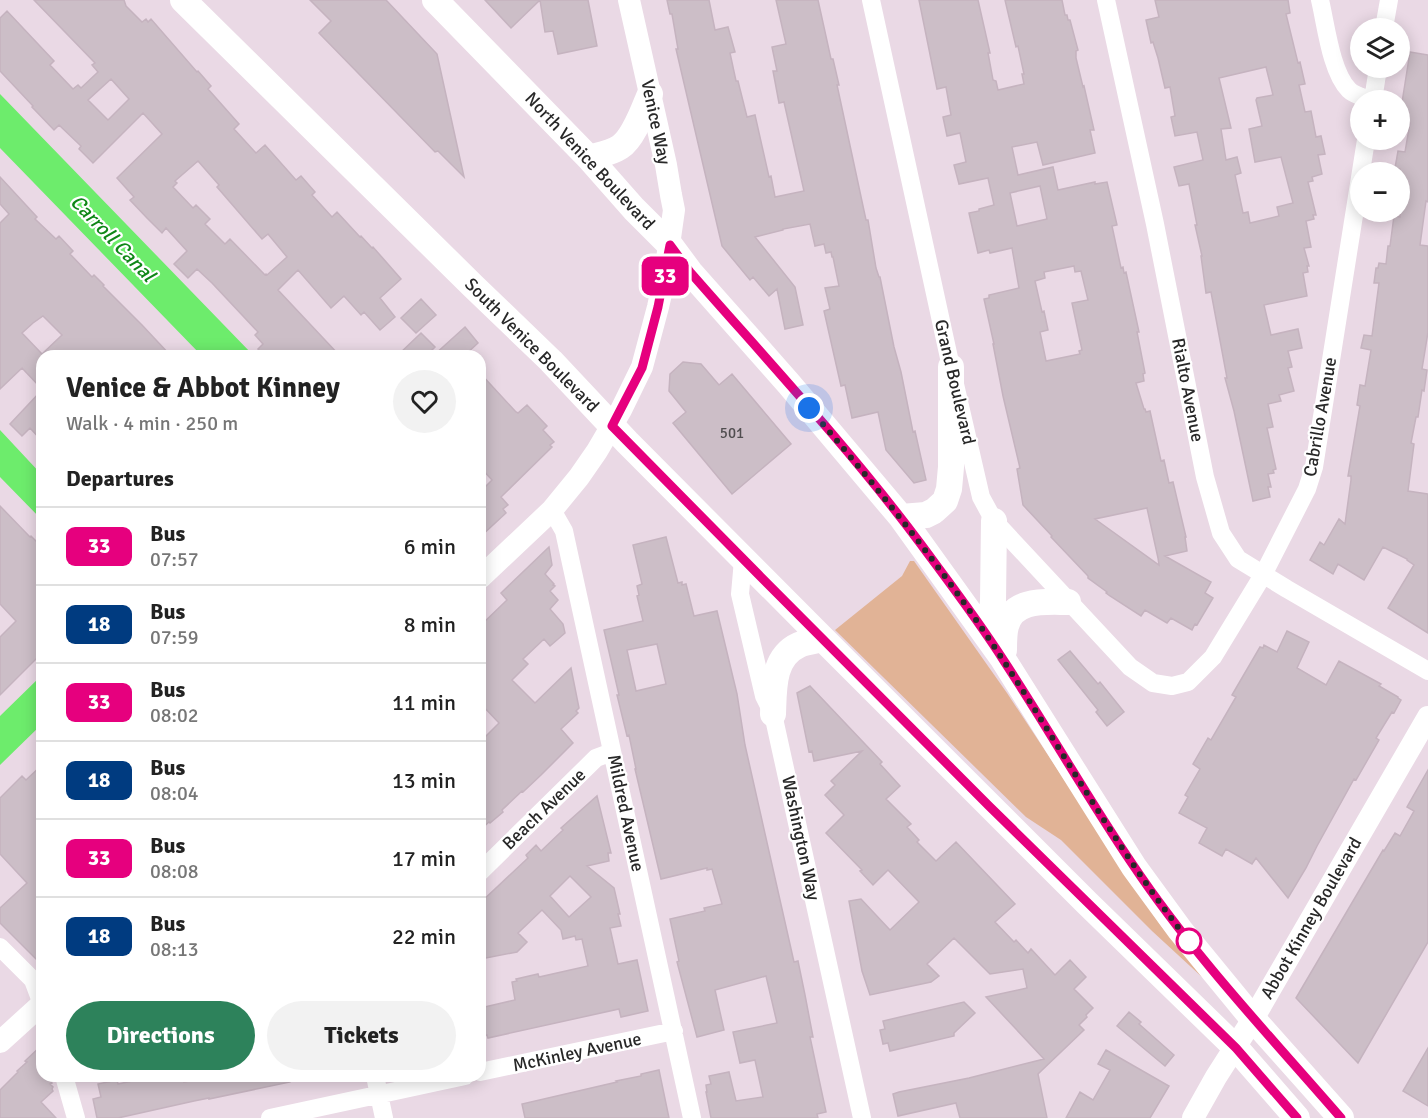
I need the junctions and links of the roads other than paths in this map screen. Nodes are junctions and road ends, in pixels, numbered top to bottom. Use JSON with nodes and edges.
{"nodes":[{"id":1,"x":183,"y":0,"type":"edge"},
{"id":2,"x":435,"y":0,"type":"edge"},
{"id":3,"x":629,"y":0,"type":"edge"},
{"id":4,"x":871,"y":0,"type":"edge"},
{"id":5,"x":1106,"y":0,"type":"edge"},
{"id":6,"x":1320,"y":0,"type":"edge"},
{"id":7,"x":1389,"y":0,"type":"edge"},
{"id":8,"x":1386,"y":18,"type":"edge"},
{"id":9,"x":1350,"y":92,"type":"edge"},
{"id":10,"x":650,"y":94,"type":"junction"},
{"id":11,"x":1364,"y":150,"type":"edge"},
{"id":12,"x":589,"y":158,"type":"junction"},
{"id":13,"x":670,"y":245,"type":"junction"},
{"id":14,"x":951,"y":367,"type":"junction"},
{"id":15,"x":612,"y":426,"type":"junction"},
{"id":16,"x":552,"y":510,"type":"junction"},
{"id":17,"x":901,"y":517,"type":"junction"},
{"id":18,"x":994,"y":521,"type":"junction"},
{"id":19,"x":743,"y":560,"type":"junction"},
{"id":20,"x":486,"y":572,"type":"edge"},
{"id":21,"x":1263,"y":575,"type":"junction"},
{"id":22,"x":1068,"y":602,"type":"junction"},
{"id":23,"x":823,"y":639,"type":"junction"},
{"id":24,"x":996,"y":649,"type":"junction"},
{"id":25,"x":1428,"y":671,"type":"edge"},
{"id":26,"x":1172,"y":686,"type":"joint"},
{"id":27,"x":773,"y":714,"type":"junction"},
{"id":28,"x":1428,"y":717,"type":"edge"},
{"id":29,"x":612,"y":752,"type":"junction"},
{"id":30,"x":486,"y":866,"type":"edge"},
{"id":31,"x":0,"y":946,"type":"edge"},
{"id":32,"x":36,"y":988,"type":"edge"},
{"id":33,"x":36,"y":1009,"type":"edge"},
{"id":34,"x":1253,"y":1019,"type":"junction"},
{"id":35,"x":674,"y":1031,"type":"junction"},
{"id":36,"x":0,"y":1042,"type":"edge"},
{"id":37,"x":1236,"y":1048,"type":"junction"},
{"id":38,"x":486,"y":1071,"type":"edge"},
{"id":39,"x":66,"y":1082,"type":"edge"},
{"id":40,"x":376,"y":1082,"type":"edge"},
{"id":41,"x":436,"y":1082,"type":"edge"},
{"id":42,"x":379,"y":1094,"type":"junction"},
{"id":43,"x":76,"y":1118,"type":"edge"},
{"id":44,"x":270,"y":1118,"type":"edge"},
{"id":45,"x":384,"y":1118,"type":"edge"},
{"id":46,"x":692,"y":1118,"type":"edge"},
{"id":47,"x":862,"y":1118,"type":"edge"},
{"id":48,"x":1193,"y":1118,"type":"edge"},
{"id":49,"x":1297,"y":1118,"type":"edge"},
{"id":50,"x":1341,"y":1118,"type":"edge"}],
"edges":[{"from":1,"to":15,"type":"main road","name":"South Venice Boulevard"},
{"from":2,"to":12,"type":"main road","name":"North Venice Boulevard"},
{"from":3,"to":10,"type":"street","name":"Venice Way"},
{"from":4,"to":14,"type":"street","name":"Grand Boulevard"},
{"from":5,"to":21,"type":"street","name":"Rialto Avenue"},
{"from":6,"to":9,"type":"street"},
{"from":7,"to":8,"type":"street"},
{"from":10,"to":12,"type":"main road"},
{"from":10,"to":13,"type":"street","name":"Venice Way"},
{"from":11,"to":21,"type":"street","name":"Cabrillo Avenue"},
{"from":12,"to":13,"type":"main road","name":"North Venice Boulevard"},
{"from":13,"to":15,"type":"street","name":"Venice Way"},
{"from":13,"to":17,"type":"main road","name":"North Venice Boulevard"},
{"from":14,"to":17,"type":"main road"},
{"from":14,"to":18,"type":"street","name":"Grand Boulevard"},
{"from":15,"to":16,"type":"street","name":"Venice Way"},
{"from":15,"to":19,"type":"main road","name":"South Venice Boulevard"},
{"from":16,"to":20,"type":"street","name":"Venice Way"},
{"from":16,"to":29,"type":"street","name":"Mildred Avenue"},
{"from":17,"to":24,"type":"main road","name":"North Venice Boulevard"},
{"from":18,"to":22,"type":"street","name":"Grand Boulevard"},
{"from":18,"to":24,"type":"main road"},
{"from":19,"to":23,"type":"main road","name":"South Venice Boulevard"},
{"from":19,"to":27,"type":"street","name":"Washington Way"},
{"from":21,"to":25,"type":"street","name":"Rialto Avenue"},
{"from":21,"to":26,"type":"street","name":"Cabrillo Avenue"},
{"from":22,"to":24,"type":"main road"},
{"from":22,"to":26,"type":"street","name":"Grand Boulevard"},
{"from":23,"to":27,"type":"main road"},
{"from":23,"to":37,"type":"main road","name":"South Venice Boulevard"},
{"from":24,"to":34,"type":"main road","name":"North Venice Boulevard"},
{"from":27,"to":47,"type":"street","name":"Washington Way"},
{"from":28,"to":34,"type":"street","name":"Abbot Kinney Boulevard"},
{"from":29,"to":30,"type":"street","name":"Beach Avenue"},
{"from":29,"to":35,"type":"street","name":"Mildred Avenue"},
{"from":31,"to":32,"type":"street"},
{"from":33,"to":36,"type":"street"},
{"from":34,"to":37,"type":"street","name":"Abbot Kinney Boulevard"},
{"from":34,"to":50,"type":"main road","name":"North Venice Boulevard"},
{"from":35,"to":38,"type":"street","name":"McKinley Avenue"},
{"from":35,"to":46,"type":"street","name":"Mildred Avenue"},
{"from":37,"to":48,"type":"street","name":"Abbot Kinney Boulevard"},
{"from":37,"to":49,"type":"main road","name":"South Venice Boulevard"},
{"from":39,"to":43,"type":"street"},
{"from":40,"to":42,"type":"street"},
{"from":41,"to":42,"type":"street"},
{"from":42,"to":44,"type":"street"},
{"from":42,"to":45,"type":"street"}]}
